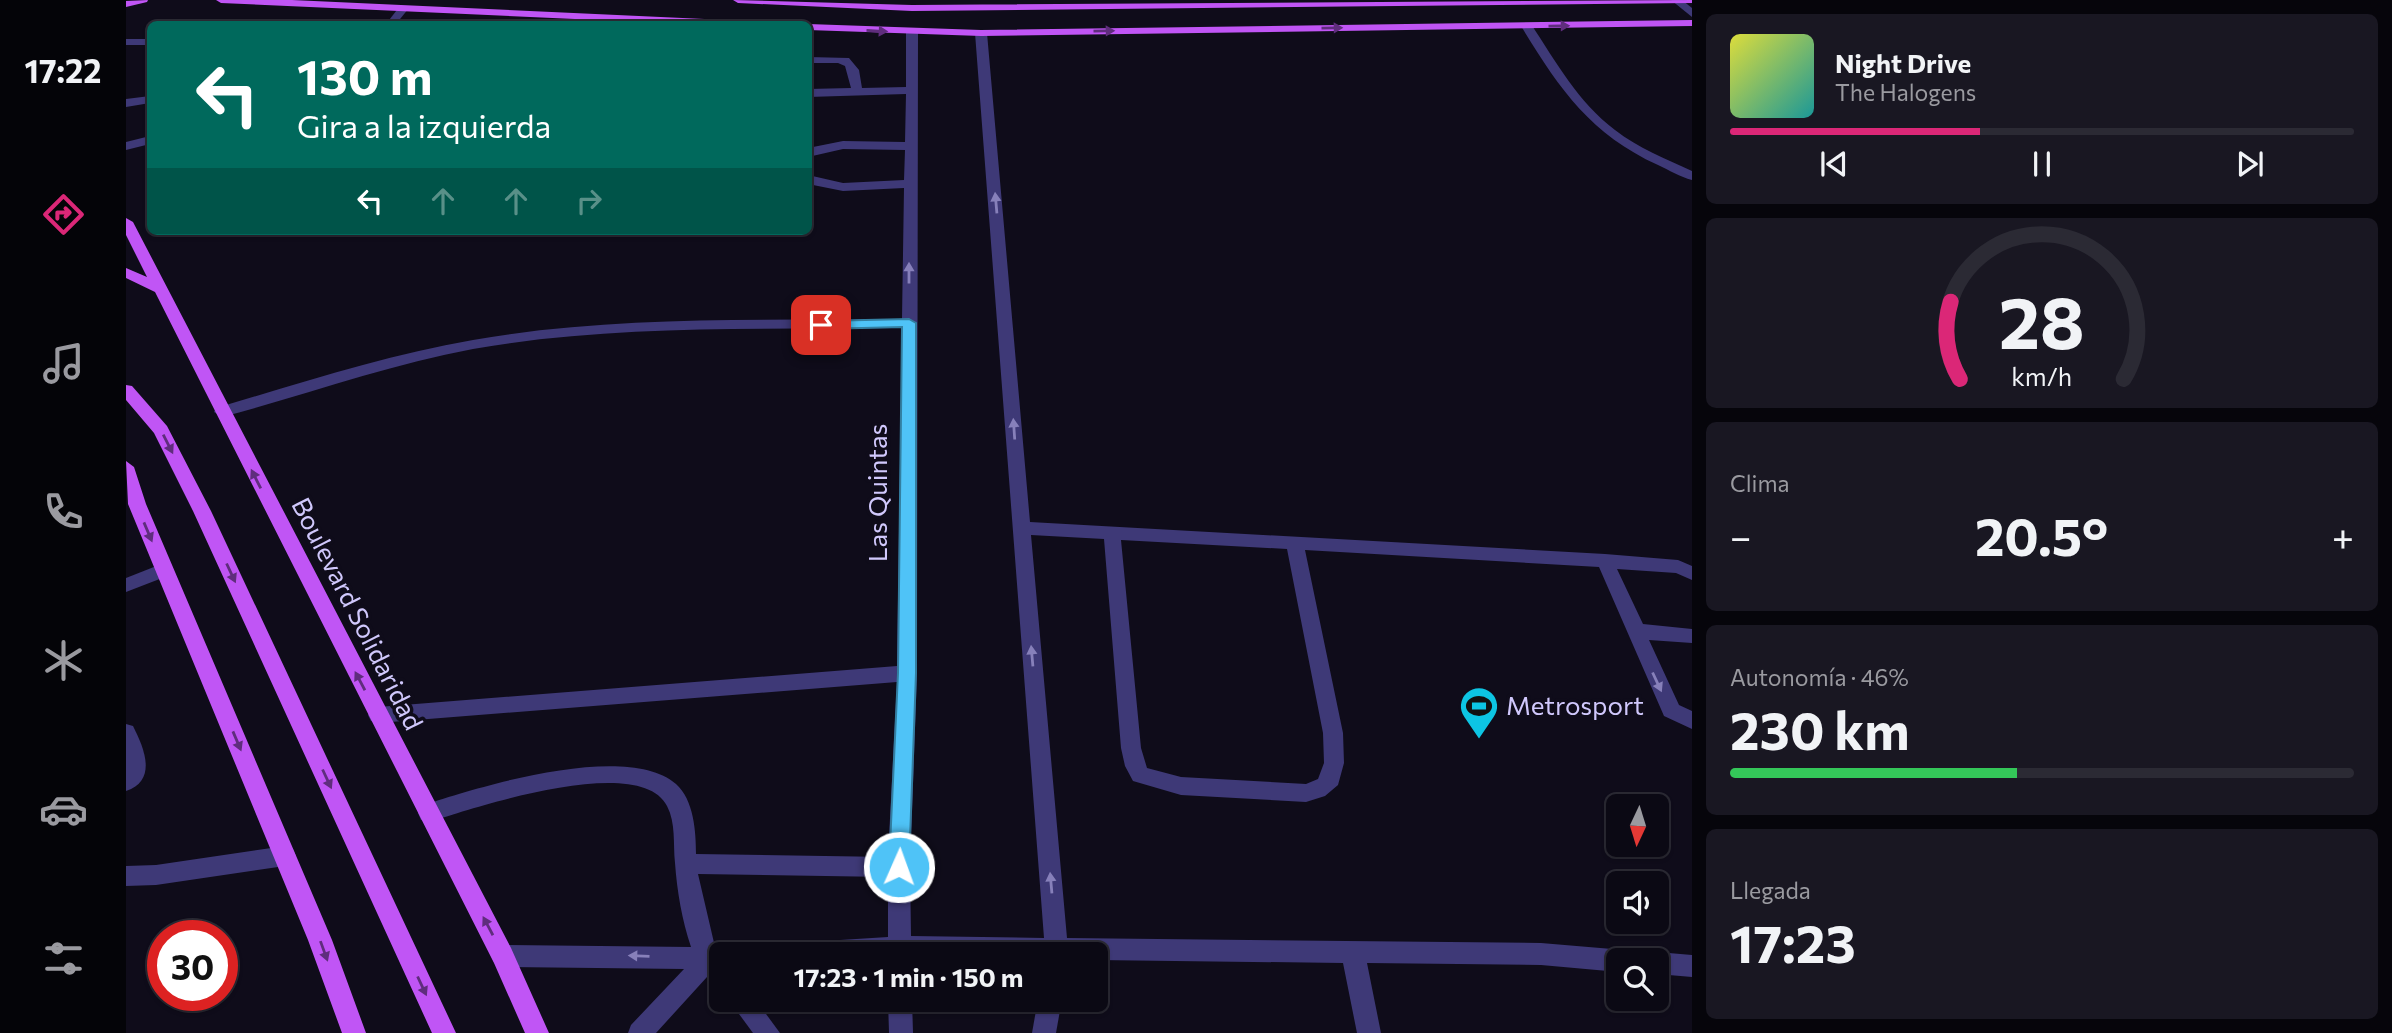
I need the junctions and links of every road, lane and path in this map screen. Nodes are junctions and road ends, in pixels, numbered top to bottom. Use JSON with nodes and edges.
{"nodes":[{"id":1,"x":143,"y":0,"type":"edge"},
{"id":2,"x":221,"y":0,"type":"edge"},
{"id":3,"x":738,"y":0,"type":"edge"},
{"id":4,"x":1676,"y":0,"type":"edge"},
{"id":5,"x":1692,"y":1,"type":"edge"},
{"id":6,"x":372,"y":3,"type":"edge"},
{"id":7,"x":126,"y":4,"type":"edge"},
{"id":8,"x":912,"y":4,"type":"edge"},
{"id":9,"x":978,"y":4,"type":"edge"},
{"id":10,"x":404,"y":8,"type":"junction"},
{"id":11,"x":1692,"y":13,"type":"edge"},
{"id":12,"x":544,"y":20,"type":"edge"},
{"id":13,"x":393,"y":21,"type":"edge"},
{"id":14,"x":586,"y":21,"type":"edge"},
{"id":15,"x":1692,"y":23,"type":"edge"},
{"id":16,"x":1527,"y":26,"type":"junction"},
{"id":17,"x":812,"y":27,"type":"edge"},
{"id":18,"x":912,"y":32,"type":"junction"},
{"id":19,"x":981,"y":33,"type":"junction"},
{"id":20,"x":147,"y":42,"type":"edge"},
{"id":21,"x":126,"y":43,"type":"edge"},
{"id":22,"x":812,"y":61,"type":"edge"},
{"id":23,"x":911,"y":90,"type":"junction"},
{"id":24,"x":857,"y":92,"type":"junction"},
{"id":25,"x":812,"y":93,"type":"edge"},
{"id":26,"x":147,"y":100,"type":"edge"},
{"id":27,"x":126,"y":103,"type":"edge"},
{"id":28,"x":147,"y":141,"type":"edge"},
{"id":29,"x":126,"y":146,"type":"edge"},
{"id":30,"x":910,"y":146,"type":"junction"},
{"id":31,"x":812,"y":151,"type":"edge"},
{"id":32,"x":1692,"y":176,"type":"edge"},
{"id":33,"x":812,"y":180,"type":"edge"},
{"id":34,"x":910,"y":184,"type":"junction"},
{"id":35,"x":126,"y":222,"type":"edge"},
{"id":36,"x":126,"y":272,"type":"edge"},
{"id":37,"x":160,"y":289,"type":"junction"},
{"id":38,"x":909,"y":323,"type":"junction"},
{"id":39,"x":126,"y":390,"type":"edge"},
{"id":40,"x":222,"y":412,"type":"junction"},
{"id":41,"x":126,"y":467,"type":"edge"},
{"id":42,"x":1022,"y":528,"type":"junction"},
{"id":43,"x":1112,"y":534,"type":"junction"},
{"id":44,"x":1295,"y":544,"type":"junction"},
{"id":45,"x":1605,"y":561,"type":"junction"},
{"id":46,"x":164,"y":570,"type":"junction"},
{"id":47,"x":1692,"y":573,"type":"edge"},
{"id":48,"x":126,"y":586,"type":"edge"},
{"id":49,"x":1634,"y":631,"type":"junction"},
{"id":50,"x":1692,"y":636,"type":"edge"},
{"id":51,"x":907,"y":673,"type":"junction"},
{"id":52,"x":378,"y":715,"type":"junction"},
{"id":53,"x":1692,"y":721,"type":"edge"},
{"id":54,"x":126,"y":732,"type":"edge"},
{"id":55,"x":126,"y":782,"type":"edge"},
{"id":56,"x":429,"y":813,"type":"junction"},
{"id":57,"x":285,"y":856,"type":"junction"},
{"id":58,"x":686,"y":864,"type":"junction"},
{"id":59,"x":899,"y":867,"type":"junction"},
{"id":60,"x":126,"y":876,"type":"edge"},
{"id":61,"x":900,"y":942,"type":"edge"},
{"id":62,"x":1056,"y":942,"type":"edge"},
{"id":63,"x":709,"y":945,"type":"edge"},
{"id":64,"x":1108,"y":952,"type":"edge"},
{"id":65,"x":1353,"y":953,"type":"junction"},
{"id":66,"x":503,"y":956,"type":"junction"},
{"id":67,"x":1606,"y":959,"type":"edge"},
{"id":68,"x":709,"y":963,"type":"edge"},
{"id":69,"x":1669,"y":964,"type":"edge"},
{"id":70,"x":1692,"y":966,"type":"edge"},
{"id":71,"x":709,"y":971,"type":"edge"},
{"id":72,"x":751,"y":1012,"type":"edge"},
{"id":73,"x":900,"y":1012,"type":"edge"},
{"id":74,"x":1048,"y":1012,"type":"edge"},
{"id":75,"x":354,"y":1033,"type":"edge"},
{"id":76,"x":444,"y":1033,"type":"edge"},
{"id":77,"x":537,"y":1033,"type":"edge"},
{"id":78,"x":640,"y":1033,"type":"edge"},
{"id":79,"x":768,"y":1033,"type":"edge"},
{"id":80,"x":901,"y":1033,"type":"edge"},
{"id":81,"x":1044,"y":1033,"type":"edge"},
{"id":82,"x":1369,"y":1033,"type":"edge"}],
"edges":[{"from":1,"to":7,"type":"main road"},
{"from":2,"to":6,"type":"main road"},
{"from":3,"to":8,"type":"main road"},
{"from":4,"to":5,"type":"main road"},
{"from":4,"to":9,"type":"main road"},
{"from":4,"to":11,"type":"street"},
{"from":6,"to":10,"type":"main road"},
{"from":8,"to":9,"type":"main road"},
{"from":8,"to":18,"type":"main road"},
{"from":9,"to":19,"type":"main road"},
{"from":10,"to":12,"type":"main road"},
{"from":10,"to":13,"type":"street"},
{"from":12,"to":14,"type":"main road"},
{"from":16,"to":15,"type":"main road","one_way":true},
{"from":19,"to":16,"type":"main road","one_way":true},
{"from":16,"to":32,"type":"street"},
{"from":17,"to":18,"type":"main road","one_way":true},
{"from":18,"to":19,"type":"main road"},
{"from":18,"to":23,"type":"street","name":"Las Quintas"},
{"from":42,"to":19,"type":"street","one_way":true},
{"from":20,"to":21,"type":"street"},
{"from":22,"to":24,"type":"street"},
{"from":23,"to":24,"type":"street"},
{"from":23,"to":30,"type":"street","name":"Las Quintas"},
{"from":24,"to":25,"type":"street"},
{"from":26,"to":27,"type":"street"},
{"from":28,"to":29,"type":"street"},
{"from":30,"to":31,"type":"street"},
{"from":30,"to":34,"type":"street","name":"Las Quintas"},
{"from":33,"to":34,"type":"street"},
{"from":38,"to":34,"type":"street","name":"Las Quintas","one_way":true},
{"from":35,"to":37,"type":"main road","name":"Boulevard Solidaridad"},
{"from":36,"to":37,"type":"main road"},
{"from":37,"to":40,"type":"main road","name":"Boulevard Solidaridad"},
{"from":38,"to":40,"type":"street"},
{"from":38,"to":51,"type":"street","name":"Las Quintas"},
{"from":39,"to":76,"type":"main road","one_way":true},
{"from":52,"to":40,"type":"main road","name":"Boulevard Solidaridad","one_way":true},
{"from":41,"to":46,"type":"main road","one_way":true},
{"from":42,"to":43,"type":"street"},
{"from":62,"to":42,"type":"street","one_way":true},
{"from":43,"to":44,"type":"street"},
{"from":43,"to":44,"type":"street"},
{"from":44,"to":45,"type":"street"},
{"from":45,"to":47,"type":"street"},
{"from":45,"to":49,"type":"street"},
{"from":46,"to":48,"type":"street"},
{"from":46,"to":57,"type":"main road","one_way":true},
{"from":49,"to":50,"type":"street"},
{"from":49,"to":53,"type":"street","one_way":true},
{"from":51,"to":52,"type":"street"},
{"from":51,"to":59,"type":"street","name":"Las Quintas"},
{"from":52,"to":56,"type":"main road","name":"Boulevard Solidaridad"},
{"from":54,"to":55,"type":"street"},
{"from":56,"to":58,"type":"street"},
{"from":66,"to":56,"type":"main road","name":"Boulevard Solidaridad","one_way":true},
{"from":57,"to":60,"type":"street"},
{"from":57,"to":75,"type":"main road","one_way":true},
{"from":58,"to":59,"type":"street"},
{"from":58,"to":63,"type":"street"},
{"from":59,"to":61,"type":"street","name":"Las Quintas"},
{"from":64,"to":65,"type":"street"},
{"from":65,"to":67,"type":"street"},
{"from":65,"to":82,"type":"street"},
{"from":68,"to":66,"type":"street","one_way":true},
{"from":66,"to":77,"type":"main road","name":"Boulevard Solidaridad"},
{"from":69,"to":70,"type":"street"},
{"from":71,"to":78,"type":"street"},
{"from":72,"to":79,"type":"street"},
{"from":73,"to":80,"type":"street"},
{"from":74,"to":81,"type":"street"}]}
